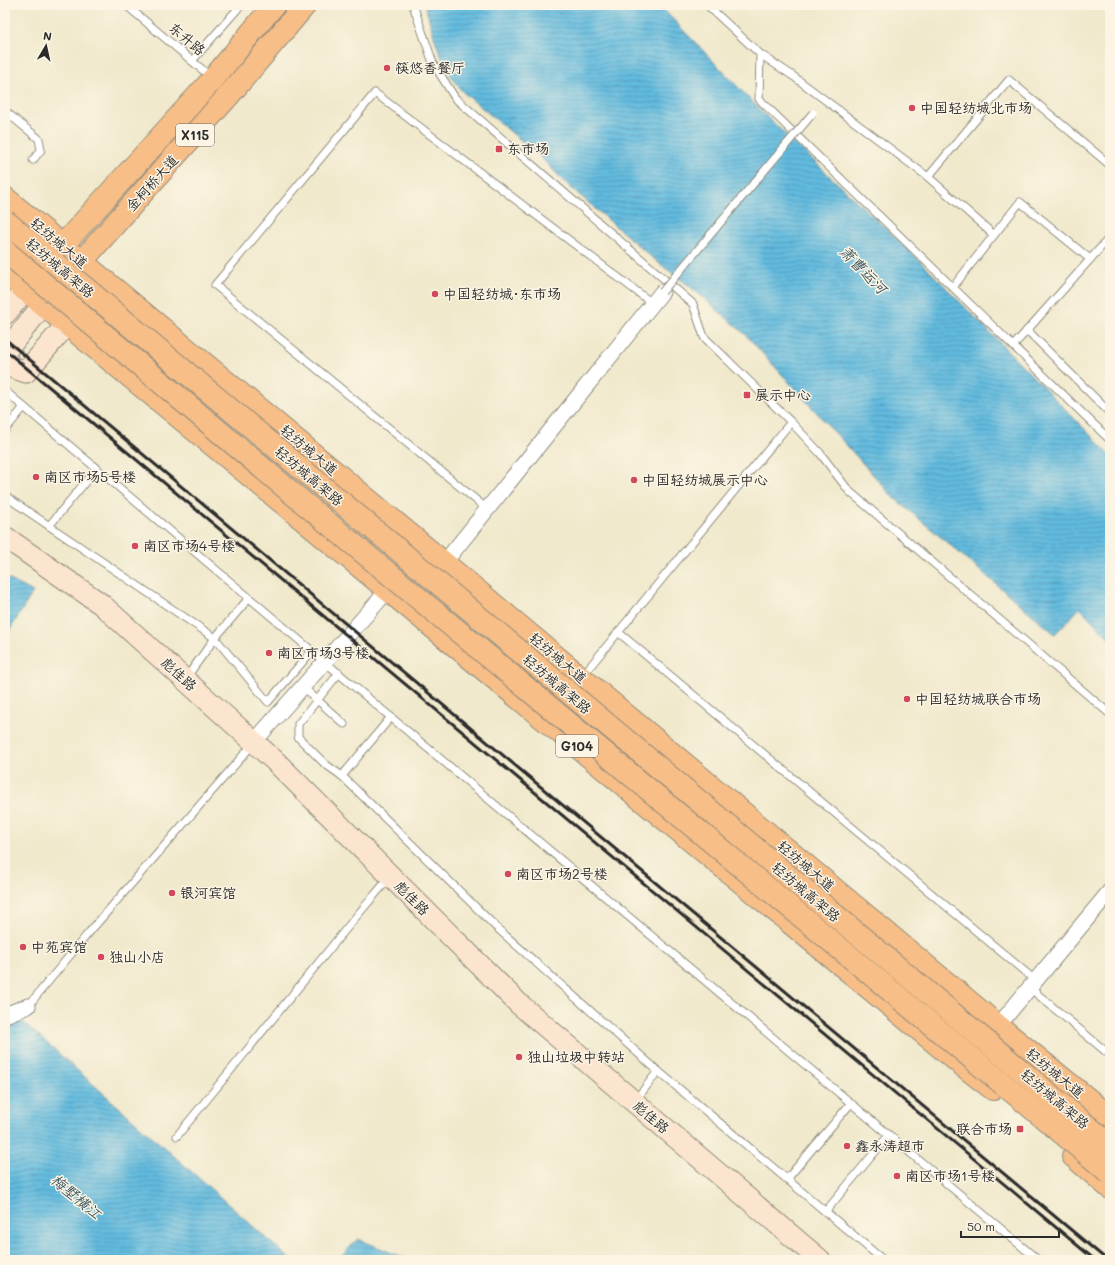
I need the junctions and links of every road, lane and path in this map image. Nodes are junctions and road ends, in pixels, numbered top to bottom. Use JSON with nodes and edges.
{"nodes":[{"id":1,"x":126,"y":5,"type":"edge"},
{"id":2,"x":241,"y":5,"type":"edge"},
{"id":3,"x":274,"y":5,"type":"edge"},
{"id":4,"x":304,"y":5,"type":"edge"},
{"id":5,"x":413,"y":5,"type":"edge"},
{"id":6,"x":707,"y":5,"type":"edge"},
{"id":7,"x":760,"y":54,"type":"junction"},
{"id":8,"x":192,"y":60,"type":"junction"},
{"id":9,"x":213,"y":79,"type":"junction"},
{"id":10,"x":5,"y":111,"type":"edge"},
{"id":11,"x":813,"y":113,"type":"dead end"},
{"id":12,"x":33,"y":160,"type":"dead end"},
{"id":13,"x":1110,"y":165,"type":"edge"},
{"id":14,"x":928,"y":177,"type":"junction"},
{"id":15,"x":5,"y":198,"type":"edge"},
{"id":16,"x":5,"y":221,"type":"edge"},
{"id":17,"x":994,"y":235,"type":"junction"},
{"id":18,"x":1110,"y":237,"type":"edge"},
{"id":19,"x":62,"y":246,"type":"junction"},
{"id":20,"x":5,"y":251,"type":"edge"},
{"id":21,"x":1090,"y":259,"type":"junction"},
{"id":22,"x":82,"y":262,"type":"junction"},
{"id":23,"x":5,"y":273,"type":"edge"},
{"id":24,"x":953,"y":287,"type":"junction"},
{"id":25,"x":25,"y":290,"type":"junction"},
{"id":26,"x":662,"y":292,"type":"joint"},
{"id":27,"x":652,"y":303,"type":"junction"},
{"id":28,"x":43,"y":305,"type":"junction"},
{"id":29,"x":5,"y":314,"type":"edge"},
{"id":30,"x":67,"y":324,"type":"junction"},
{"id":31,"x":1027,"y":330,"type":"junction"},
{"id":32,"x":1014,"y":346,"type":"junction"},
{"id":33,"x":5,"y":352,"type":"edge"},
{"id":34,"x":5,"y":360,"type":"edge"},
{"id":35,"x":5,"y":391,"type":"edge"},
{"id":36,"x":24,"y":407,"type":"junction"},
{"id":37,"x":1110,"y":413,"type":"edge"},
{"id":38,"x":791,"y":422,"type":"junction"},
{"id":39,"x":5,"y":430,"type":"edge"},
{"id":40,"x":1110,"y":440,"type":"edge"},
{"id":41,"x":97,"y":468,"type":"junction"},
{"id":42,"x":5,"y":496,"type":"edge"},
{"id":43,"x":487,"y":509,"type":"junction"},
{"id":44,"x":49,"y":526,"type":"junction"},
{"id":45,"x":5,"y":537,"type":"edge"},
{"id":46,"x":444,"y":563,"type":"junction"},
{"id":47,"x":388,"y":590,"type":"junction"},
{"id":48,"x":249,"y":598,"type":"junction"},
{"id":49,"x":618,"y":632,"type":"junction"},
{"id":50,"x":215,"y":638,"type":"junction"},
{"id":51,"x":312,"y":651,"type":"junction"},
{"id":52,"x":325,"y":662,"type":"junction"},
{"id":53,"x":339,"y":673,"type":"junction"},
{"id":54,"x":581,"y":678,"type":"junction"},
{"id":55,"x":185,"y":680,"type":"junction"},
{"id":56,"x":303,"y":687,"type":"junction"},
{"id":57,"x":317,"y":701,"type":"junction"},
{"id":58,"x":1110,"y":714,"type":"edge"},
{"id":59,"x":391,"y":717,"type":"junction"},
{"id":60,"x":344,"y":724,"type":"dead end"},
{"id":61,"x":254,"y":742,"type":"junction"},
{"id":62,"x":342,"y":776,"type":"junction"},
{"id":63,"x":390,"y":876,"type":"junction"},
{"id":64,"x":1110,"y":891,"type":"edge"},
{"id":65,"x":1033,"y":984,"type":"junction"},
{"id":66,"x":28,"y":1006,"type":"joint"},
{"id":67,"x":5,"y":1015,"type":"edge"},
{"id":68,"x":998,"y":1026,"type":"junction"},
{"id":69,"x":1110,"y":1054,"type":"edge"},
{"id":70,"x":658,"y":1072,"type":"junction"},
{"id":71,"x":634,"y":1102,"type":"junction"},
{"id":72,"x":851,"y":1103,"type":"junction"},
{"id":73,"x":1110,"y":1117,"type":"edge"},
{"id":74,"x":889,"y":1135,"type":"junction"},
{"id":75,"x":177,"y":1136,"type":"dead end"},
{"id":76,"x":1110,"y":1145,"type":"edge"},
{"id":77,"x":1110,"y":1173,"type":"edge"},
{"id":78,"x":787,"y":1179,"type":"junction"},
{"id":79,"x":1110,"y":1188,"type":"edge"},
{"id":80,"x":826,"y":1211,"type":"junction"},
{"id":81,"x":820,"y":1260,"type":"edge"},
{"id":82,"x":883,"y":1260,"type":"edge"},
{"id":83,"x":1038,"y":1260,"type":"edge"}],
"edges":[{"from":1,"to":8,"type":"lane","name":"东升路"},
{"from":2,"to":8,"type":"lane"},
{"from":3,"to":9,"type":"main road","name":"金柯桥大道","number":"X115"},
{"from":4,"to":22,"type":"main road","name":"金柯桥大道","number":"X115"},
{"from":5,"to":38,"type":"lane"},
{"from":6,"to":7,"type":"lane"},
{"from":7,"to":14,"type":"lane"},
{"from":7,"to":24,"type":"lane"},
{"from":8,"to":9,"type":"lane","name":"东升路"},
{"from":9,"to":19,"type":"main road","name":"金柯桥大道","number":"X115"},
{"from":10,"to":12,"type":"lane"},
{"from":11,"to":26,"type":"lane","bridge":true},
{"from":13,"to":14,"type":"lane"},
{"from":14,"to":17,"type":"lane"},
{"from":15,"to":19,"type":"main road","name":"轻纺城大道"},
{"from":16,"to":76,"type":"main road","name":"轻纺城高架路","bridge":true},
{"from":17,"to":21,"type":"lane"},
{"from":17,"to":24,"type":"lane"},
{"from":18,"to":21,"type":"lane"},
{"from":19,"to":22,"type":"main road","name":"轻纺城大道"},
{"from":19,"to":25,"type":"main road","name":"金柯桥大道"},
{"from":20,"to":77,"type":"main road","name":"轻纺城高架路","bridge":true},
{"from":21,"to":31,"type":"lane"},
{"from":22,"to":28,"type":"main road","name":"金柯桥大道","number":"X115"},
{"from":22,"to":46,"type":"main road","name":"轻纺城大道"},
{"from":23,"to":25,"type":"main road","number":"G104"},
{"from":24,"to":32,"type":"lane"},
{"from":25,"to":28,"type":"main road","number":"G104"},
{"from":25,"to":29,"type":"street"},
{"from":26,"to":27,"type":"street"},
{"from":27,"to":43,"type":"street"},
{"from":27,"to":43,"type":"lane"},
{"from":28,"to":30,"type":"main road","number":"G104"},
{"from":28,"to":33,"type":"street"},
{"from":30,"to":34,"type":"street"},
{"from":30,"to":47,"type":"main road","number":"G104"},
{"from":31,"to":32,"type":"lane"},
{"from":31,"to":37,"type":"lane"},
{"from":32,"to":40,"type":"lane"},
{"from":35,"to":36,"type":"lane"},
{"from":36,"to":39,"type":"lane"},
{"from":36,"to":41,"type":"lane"},
{"from":38,"to":49,"type":"lane"},
{"from":38,"to":58,"type":"lane"},
{"from":41,"to":44,"type":"lane"},
{"from":41,"to":48,"type":"lane"},
{"from":42,"to":44,"type":"lane"},
{"from":43,"to":46,"type":"street"},
{"from":44,"to":50,"type":"lane"},
{"from":45,"to":55,"type":"street","name":"彪佳路"},
{"from":46,"to":54,"type":"main road","name":"轻纺城大道"},
{"from":47,"to":52,"type":"street"},
{"from":47,"to":79,"type":"main road","number":"G104"},
{"from":48,"to":50,"type":"lane"},
{"from":48,"to":51,"type":"lane"},
{"from":49,"to":54,"type":"lane"},
{"from":49,"to":65,"type":"lane"},
{"from":50,"to":51,"type":"lane"},
{"from":50,"to":55,"type":"lane"},
{"from":51,"to":52,"type":"lane"},
{"from":52,"to":53,"type":"lane"},
{"from":52,"to":56,"type":"street"},
{"from":53,"to":57,"type":"lane"},
{"from":53,"to":59,"type":"lane"},
{"from":54,"to":68,"type":"main road","name":"轻纺城大道"},
{"from":55,"to":61,"type":"street","name":"彪佳路"},
{"from":56,"to":57,"type":"lane"},
{"from":56,"to":61,"type":"street"},
{"from":57,"to":60,"type":"lane"},
{"from":57,"to":62,"type":"lane"},
{"from":59,"to":62,"type":"lane"},
{"from":59,"to":72,"type":"lane"},
{"from":61,"to":63,"type":"street","name":"彪佳路"},
{"from":61,"to":66,"type":"lane"},
{"from":62,"to":70,"type":"lane"},
{"from":63,"to":71,"type":"street","name":"彪佳路"},
{"from":63,"to":75,"type":"lane"},
{"from":64,"to":65,"type":"street"},
{"from":65,"to":68,"type":"street"},
{"from":65,"to":69,"type":"lane"},
{"from":66,"to":67,"type":"street"},
{"from":68,"to":73,"type":"main road","name":"轻纺城大道"},
{"from":70,"to":71,"type":"lane"},
{"from":70,"to":78,"type":"lane"},
{"from":71,"to":81,"type":"street","name":"彪佳路"},
{"from":72,"to":74,"type":"lane"},
{"from":72,"to":78,"type":"lane"},
{"from":74,"to":80,"type":"lane"},
{"from":74,"to":83,"type":"lane"},
{"from":78,"to":80,"type":"lane"},
{"from":80,"to":82,"type":"lane"}]}
